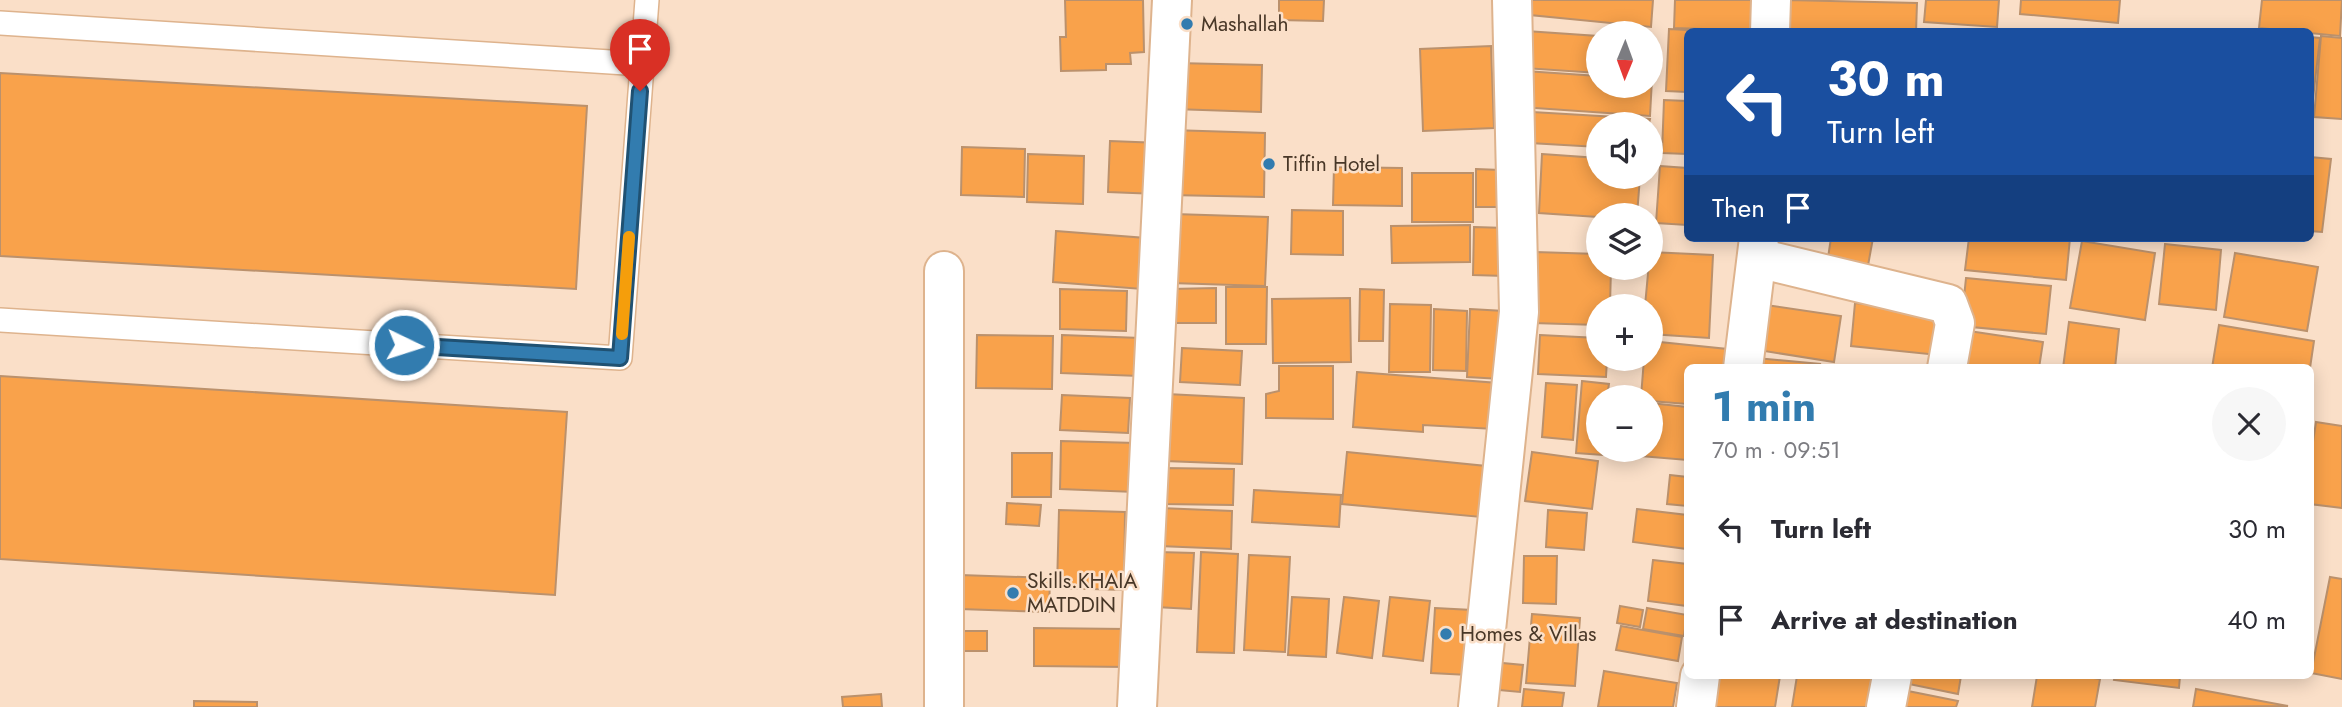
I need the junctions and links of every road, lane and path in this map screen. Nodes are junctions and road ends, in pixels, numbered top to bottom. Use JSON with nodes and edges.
{"nodes":[{"id":1,"x":647,"y":0,"type":"edge"},
{"id":2,"x":1172,"y":0,"type":"edge"},
{"id":3,"x":1512,"y":0,"type":"edge"},
{"id":4,"x":1771,"y":0,"type":"edge"},
{"id":5,"x":0,"y":23,"type":"edge"},
{"id":6,"x":1770,"y":28,"type":"edge"},
{"id":7,"x":642,"y":65,"type":"junction"},
{"id":8,"x":1758,"y":248,"type":"edge"},
{"id":9,"x":944,"y":271,"type":"dead end"},
{"id":10,"x":0,"y":320,"type":"edge"},
{"id":11,"x":1744,"y":364,"type":"edge"},
{"id":12,"x":1948,"y":364,"type":"edge"},
{"id":13,"x":1700,"y":679,"type":"edge"},
{"id":14,"x":1891,"y":679,"type":"edge"},
{"id":15,"x":944,"y":707,"type":"edge"},
{"id":16,"x":1137,"y":707,"type":"edge"},
{"id":17,"x":1478,"y":707,"type":"edge"},
{"id":18,"x":1696,"y":707,"type":"edge"},
{"id":19,"x":1886,"y":707,"type":"edge"}],
"edges":[{"from":1,"to":7,"type":"lane"},
{"from":2,"to":16,"type":"street"},
{"from":3,"to":17,"type":"street"},
{"from":4,"to":6,"type":"street"},
{"from":5,"to":7,"type":"lane"},
{"from":7,"to":10,"type":"lane"},
{"from":8,"to":11,"type":"street"},
{"from":8,"to":12,"type":"street"},
{"from":9,"to":15,"type":"street"},
{"from":13,"to":18,"type":"street"},
{"from":14,"to":19,"type":"street"}]}
